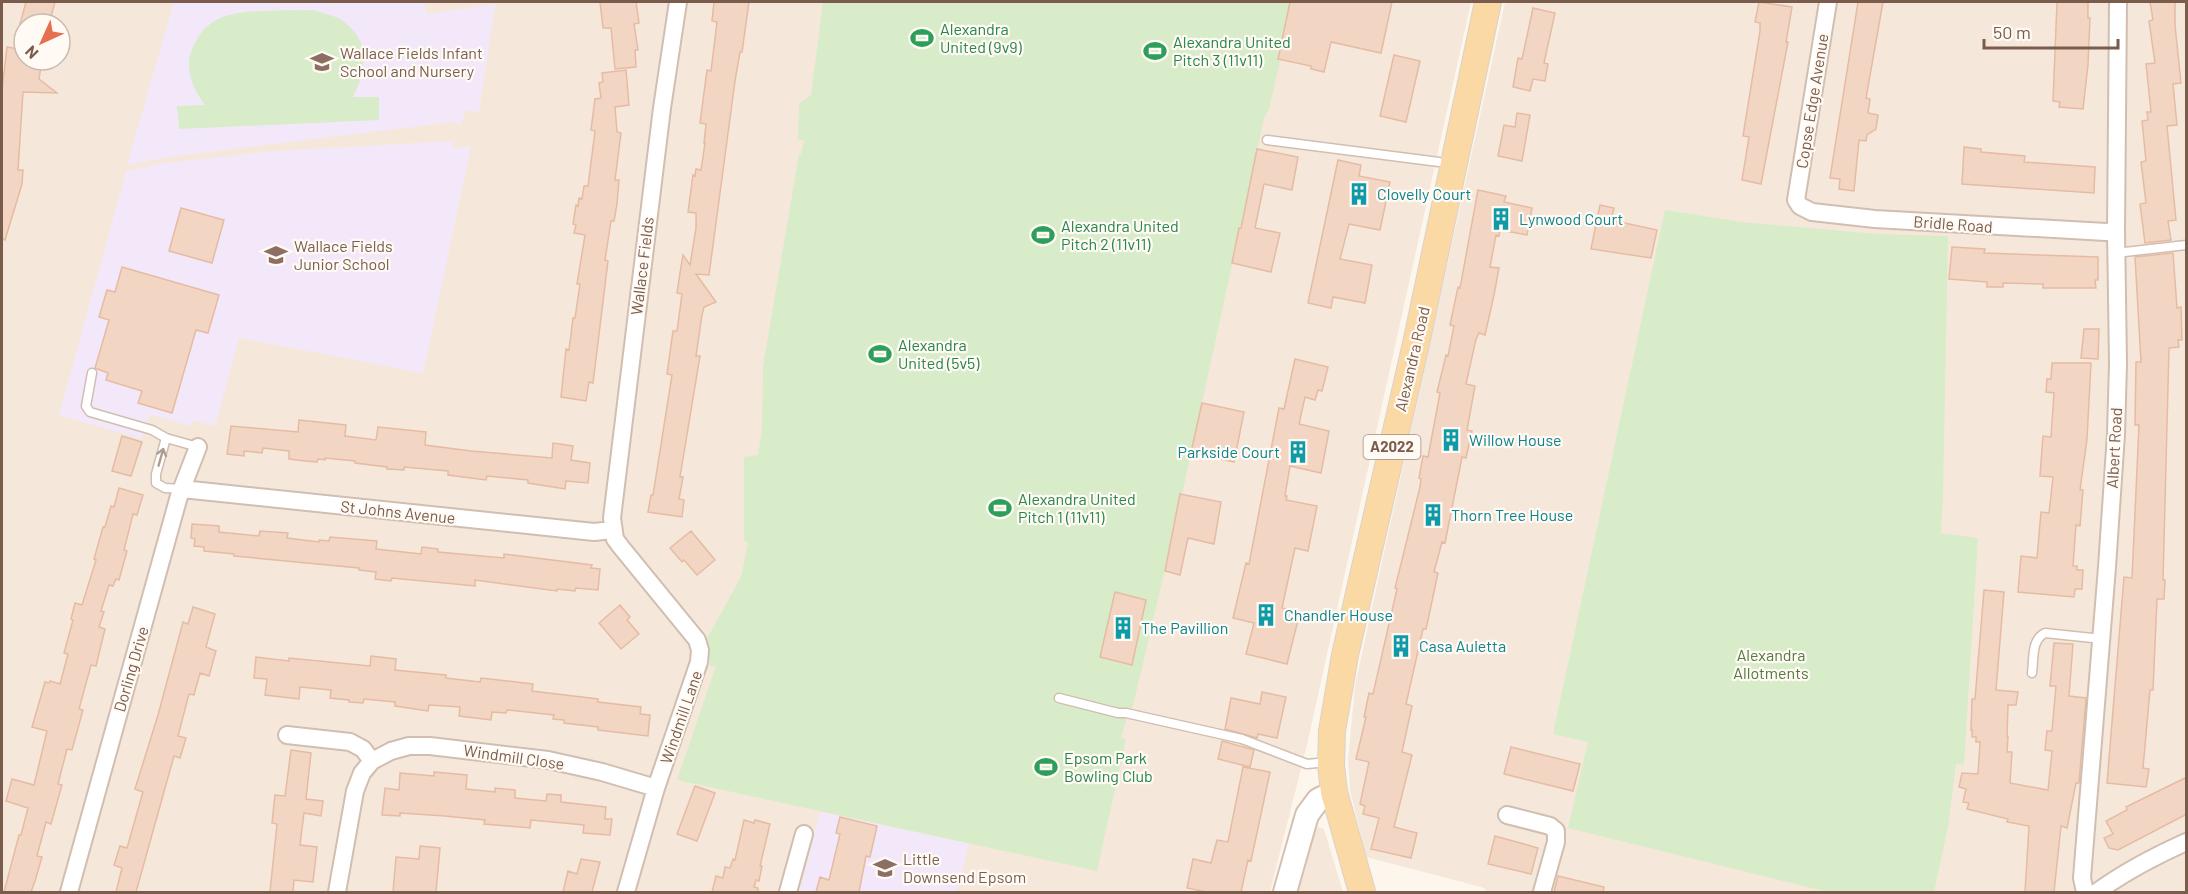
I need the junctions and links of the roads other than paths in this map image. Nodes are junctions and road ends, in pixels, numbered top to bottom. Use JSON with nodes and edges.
{"nodes":[{"id":1,"x":678,"y":2,"type":"edge"},
{"id":2,"x":1488,"y":2,"type":"edge"},
{"id":3,"x":1828,"y":2,"type":"edge"},
{"id":4,"x":2118,"y":2,"type":"edge"},
{"id":5,"x":1267,"y":140,"type":"dead end"},
{"id":6,"x":1439,"y":162,"type":"dead end"},
{"id":7,"x":1796,"y":200,"type":"joint"},
{"id":8,"x":2116,"y":231,"type":"junction"},
{"id":9,"x":2187,"y":246,"type":"edge"},
{"id":10,"x":2116,"y":253,"type":"junction"},
{"id":11,"x":92,"y":373,"type":"dead end"},
{"id":12,"x":166,"y":438,"type":"junction"},
{"id":13,"x":198,"y":447,"type":"joint"},
{"id":14,"x":182,"y":489,"type":"junction"},
{"id":15,"x":613,"y":530,"type":"junction"},
{"id":16,"x":2102,"y":639,"type":"junction"},
{"id":17,"x":2032,"y":673,"type":"dead end"},
{"id":18,"x":1059,"y":698,"type":"dead end"},
{"id":19,"x":286,"y":735,"type":"dead end"},
{"id":20,"x":372,"y":761,"type":"junction"},
{"id":21,"x":1331,"y":762,"type":"junction"},
{"id":22,"x":656,"y":788,"type":"junction"},
{"id":23,"x":1334,"y":792,"type":"junction"},
{"id":24,"x":1507,"y":815,"type":"dead end"},
{"id":25,"x":804,"y":834,"type":"dead end"},
{"id":26,"x":2187,"y":842,"type":"edge"},
{"id":27,"x":69,"y":892,"type":"edge"},
{"id":28,"x":337,"y":892,"type":"edge"},
{"id":29,"x":626,"y":892,"type":"edge"},
{"id":30,"x":788,"y":892,"type":"edge"},
{"id":31,"x":1286,"y":892,"type":"edge"},
{"id":32,"x":1362,"y":892,"type":"edge"},
{"id":33,"x":1542,"y":892,"type":"edge"},
{"id":34,"x":2085,"y":892,"type":"edge"},
{"id":35,"x":2097,"y":892,"type":"edge"}],
"edges":[{"from":1,"to":15,"type":"street","name":"Wallace Fields"},
{"from":2,"to":21,"type":"main road","name":"Alexandra Road","number":"A2022"},
{"from":3,"to":7,"type":"street","name":"Copse Edge Avenue"},
{"from":4,"to":8,"type":"street","name":"Albert Road"},
{"from":5,"to":6,"type":"lane"},
{"from":7,"to":8,"type":"street","name":"Bridle Road"},
{"from":8,"to":10,"type":"street","name":"Albert Road"},
{"from":9,"to":10,"type":"lane"},
{"from":10,"to":16,"type":"street","name":"Albert Road"},
{"from":11,"to":12,"type":"lane"},
{"from":12,"to":13,"type":"lane"},
{"from":14,"to":12,"type":"lane","one_way":true},
{"from":13,"to":14,"type":"street","name":"Dorling Drive"},
{"from":14,"to":15,"type":"street","name":"St Johns Avenue"},
{"from":14,"to":27,"type":"street","name":"Dorling Drive"},
{"from":15,"to":22,"type":"street","name":"Windmill Lane"},
{"from":16,"to":17,"type":"lane"},
{"from":16,"to":34,"type":"street","name":"Albert Road"},
{"from":18,"to":21,"type":"lane"},
{"from":19,"to":20,"type":"street"},
{"from":20,"to":22,"type":"street","name":"Windmill Close"},
{"from":20,"to":28,"type":"street"},
{"from":21,"to":23,"type":"main road","name":"Alexandra Road","number":"A2022"},
{"from":22,"to":29,"type":"street","name":"Windmill Lane"},
{"from":23,"to":31,"type":"main road"},
{"from":23,"to":32,"type":"main road","name":"Alexandra Road","number":"A2022"},
{"from":24,"to":33,"type":"street"},
{"from":25,"to":30,"type":"street"},
{"from":26,"to":35,"type":"street"}]}
